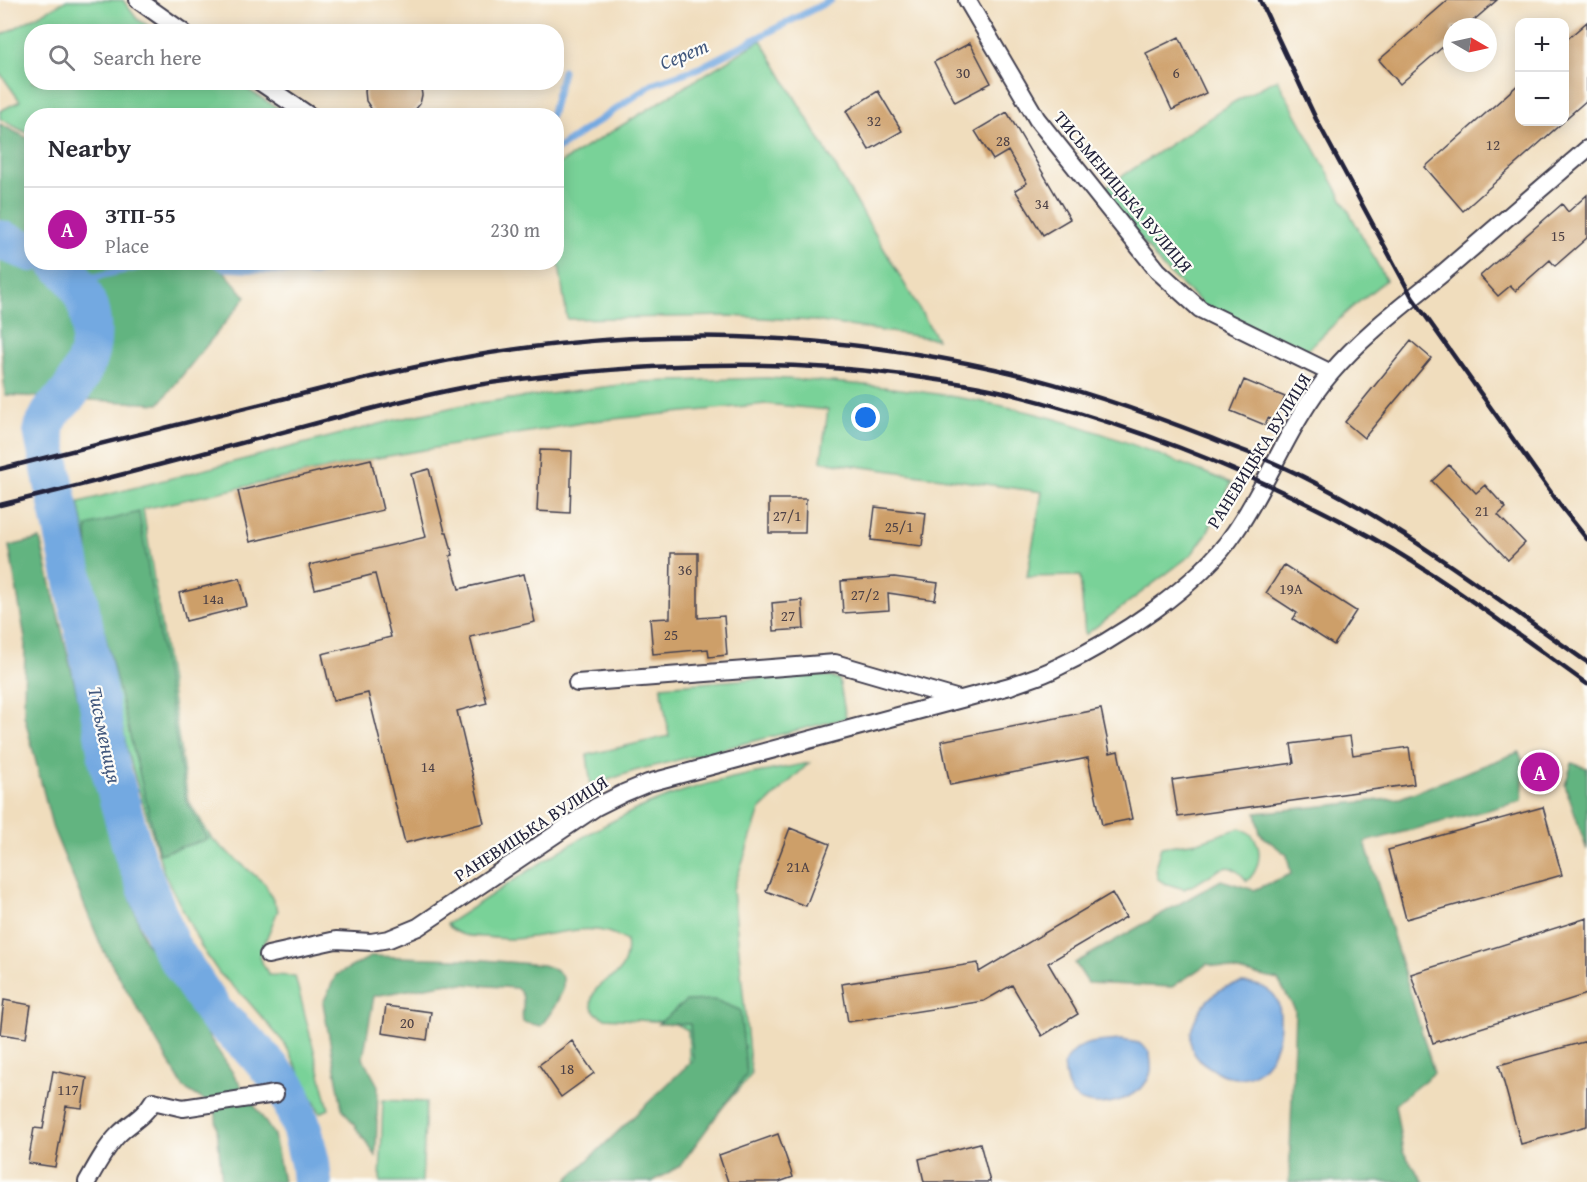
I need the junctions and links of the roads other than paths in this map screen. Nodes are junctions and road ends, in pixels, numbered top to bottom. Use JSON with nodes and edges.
{"nodes":[{"id":1,"x":138,"y":0,"type":"edge"},
{"id":2,"x":967,"y":0,"type":"edge"},
{"id":3,"x":172,"y":24,"type":"edge"},
{"id":4,"x":272,"y":90,"type":"edge"},
{"id":5,"x":298,"y":108,"type":"edge"},
{"id":6,"x":1587,"y":148,"type":"edge"},
{"id":7,"x":1331,"y":373,"type":"junction"},
{"id":8,"x":576,"y":683,"type":"dead end"},
{"id":9,"x":959,"y":699,"type":"junction"},
{"id":10,"x":268,"y":955,"type":"dead end"},
{"id":11,"x":274,"y":1094,"type":"dead end"},
{"id":12,"x":87,"y":1182,"type":"edge"}],
"edges":[{"from":1,"to":3,"type":"street"},
{"from":2,"to":7,"type":"street","name":"ТИСЬМЕНИЦЬКА ВУЛИЦЯ"},
{"from":4,"to":5,"type":"street"},
{"from":6,"to":7,"type":"street","name":"РАНЕВИЦЬКА ВУЛИЦЯ"},
{"from":7,"to":9,"type":"street","name":"РАНЕВИЦЬКА ВУЛИЦЯ"},
{"from":8,"to":9,"type":"street"},
{"from":9,"to":10,"type":"street","name":"РАНЕВИЦЬКА ВУЛИЦЯ"},
{"from":11,"to":12,"type":"street"}]}
